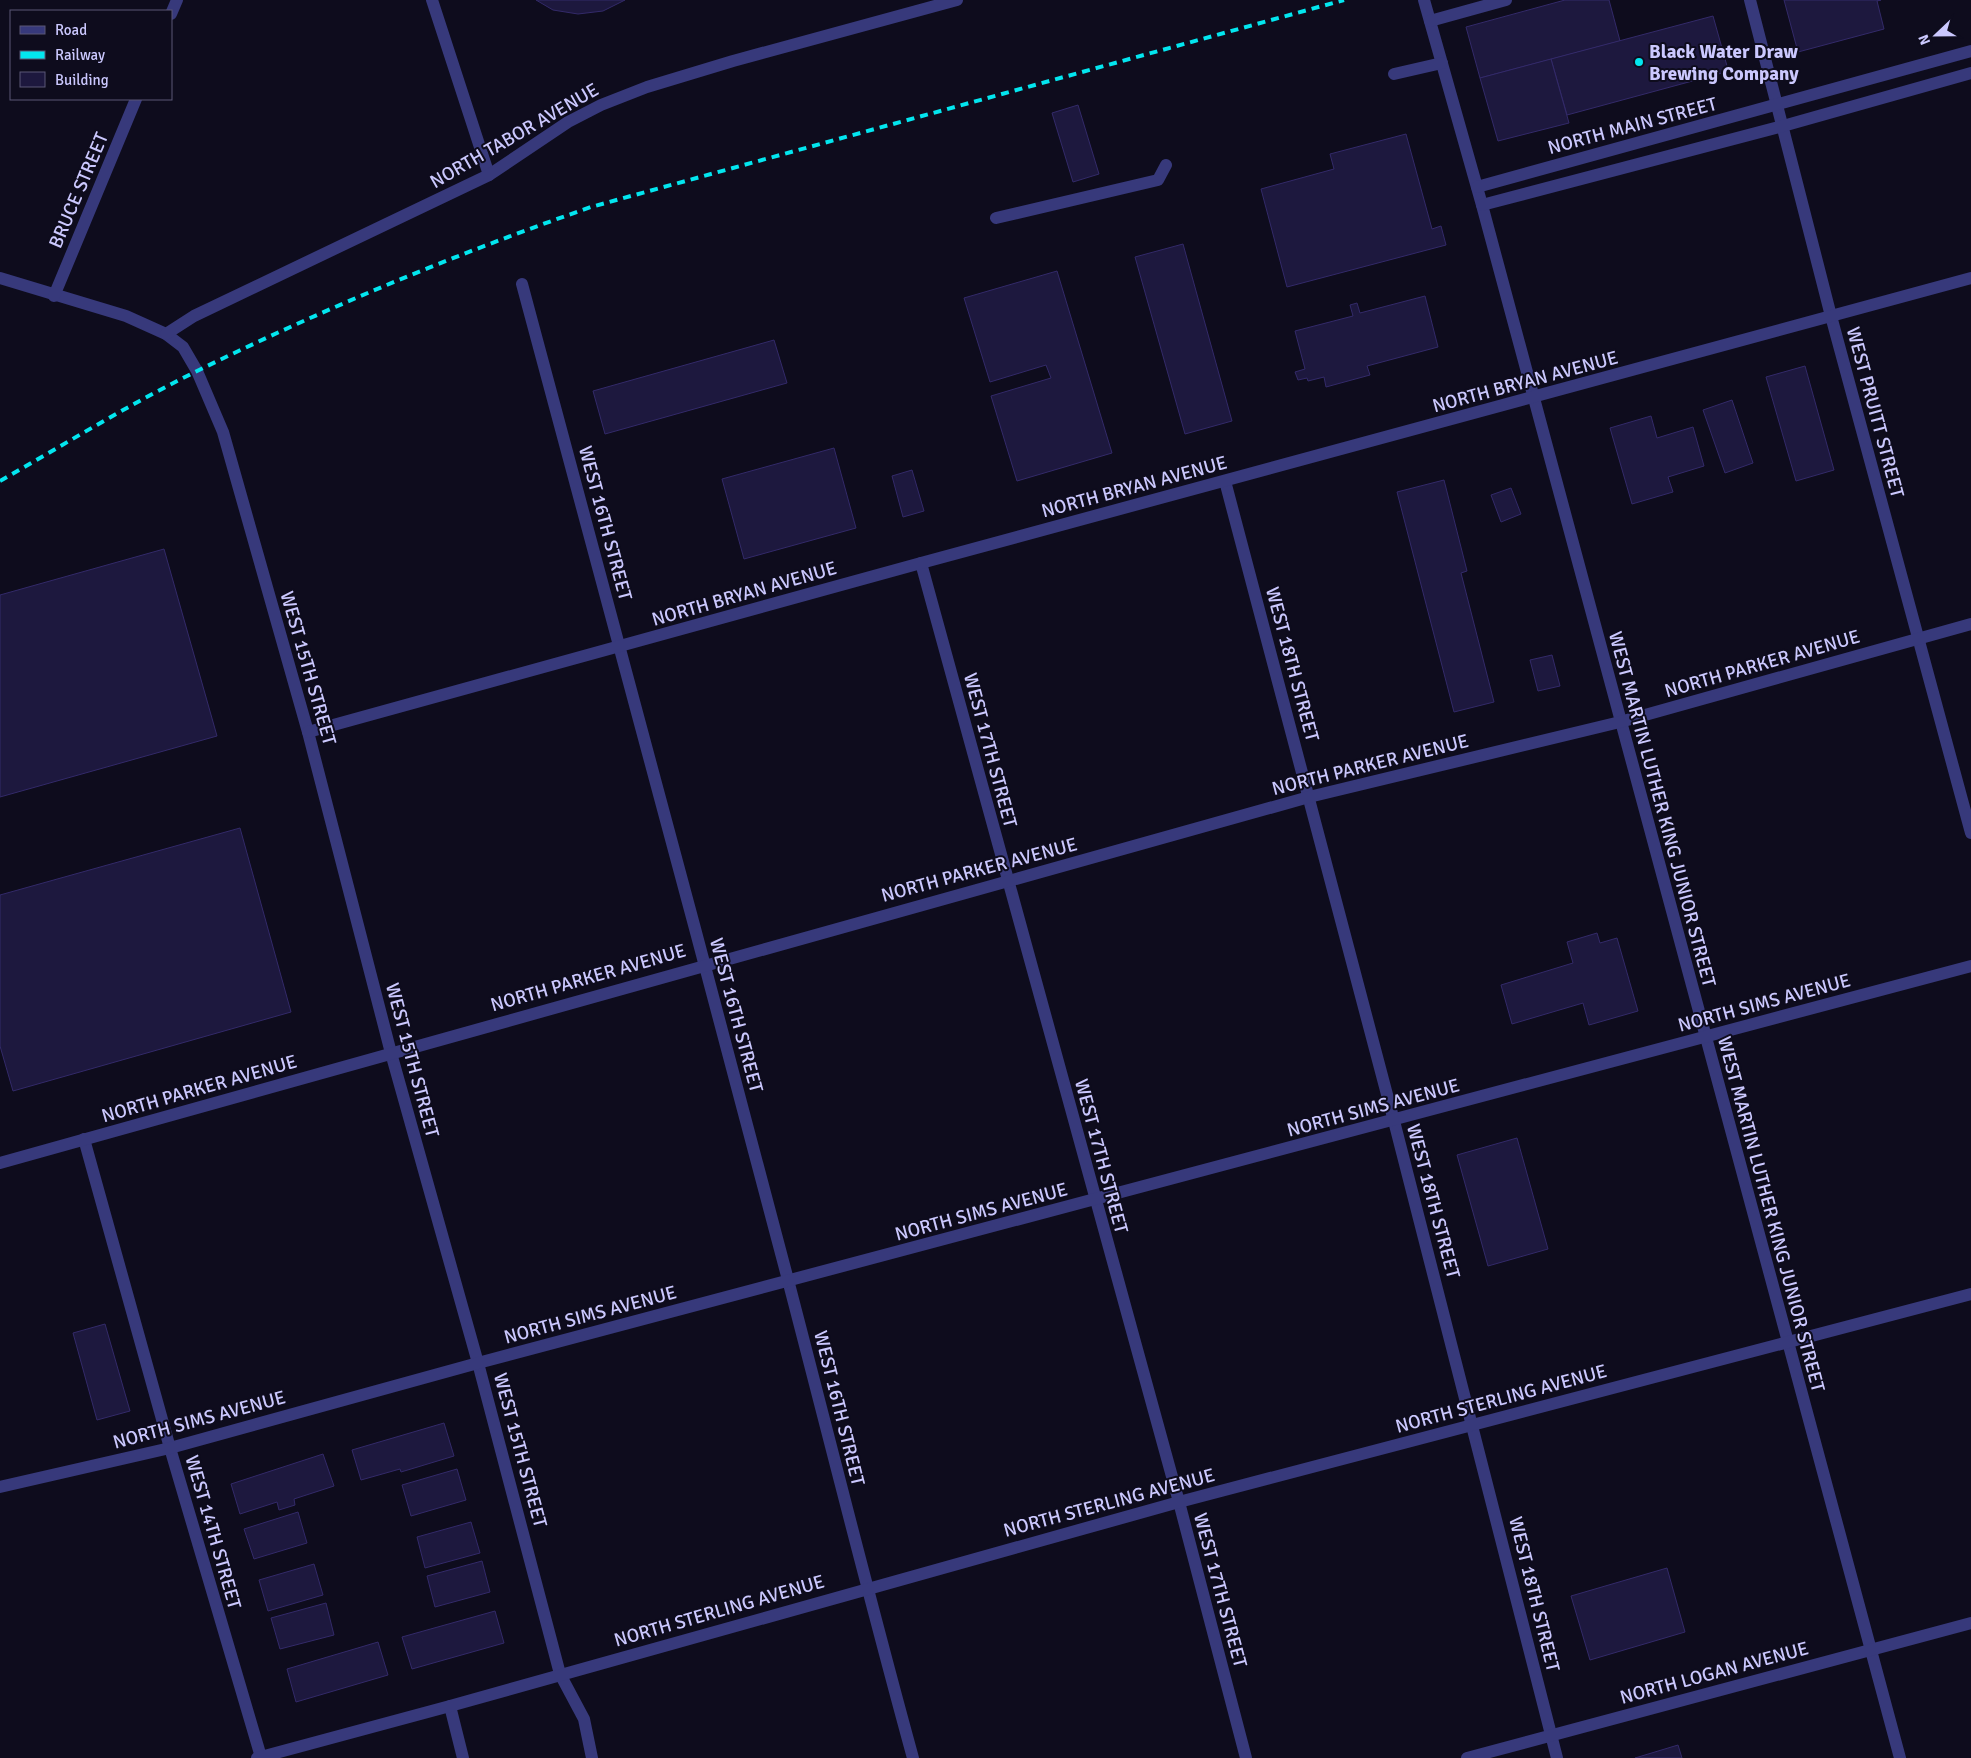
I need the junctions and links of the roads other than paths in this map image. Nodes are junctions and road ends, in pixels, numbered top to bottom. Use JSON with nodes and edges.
{"nodes":[{"id":1,"x":177,"y":0,"type":"edge"},
{"id":2,"x":432,"y":0,"type":"edge"},
{"id":3,"x":957,"y":0,"type":"edge"},
{"id":4,"x":1424,"y":0,"type":"edge"},
{"id":5,"x":1506,"y":0,"type":"edge"},
{"id":6,"x":1750,"y":0,"type":"edge"},
{"id":7,"x":172,"y":12,"type":"edge"},
{"id":8,"x":1430,"y":21,"type":"junction"},
{"id":9,"x":1971,"y":51,"type":"edge"},
{"id":10,"x":1442,"y":63,"type":"junction"},
{"id":11,"x":1971,"y":73,"type":"edge"},
{"id":12,"x":1394,"y":74,"type":"dead end"},
{"id":13,"x":136,"y":100,"type":"edge"},
{"id":14,"x":1777,"y":105,"type":"junction"},
{"id":15,"x":1783,"y":126,"type":"junction"},
{"id":16,"x":1166,"y":165,"type":"dead end"},
{"id":17,"x":490,"y":175,"type":"junction"},
{"id":18,"x":1477,"y":187,"type":"junction"},
{"id":19,"x":1482,"y":205,"type":"junction"},
{"id":20,"x":996,"y":218,"type":"dead end"},
{"id":21,"x":0,"y":278,"type":"edge"},
{"id":22,"x":1971,"y":278,"type":"edge"},
{"id":23,"x":522,"y":284,"type":"dead end"},
{"id":24,"x":54,"y":296,"type":"junction"},
{"id":25,"x":1831,"y":316,"type":"junction"},
{"id":26,"x":166,"y":334,"type":"junction"},
{"id":27,"x":1532,"y":398,"type":"junction"},
{"id":28,"x":1225,"y":481,"type":"junction"},
{"id":29,"x":921,"y":563,"type":"junction"},
{"id":30,"x":1971,"y":624,"type":"edge"},
{"id":31,"x":1918,"y":638,"type":"junction"},
{"id":32,"x":620,"y":647,"type":"junction"},
{"id":33,"x":1620,"y":722,"type":"junction"},
{"id":34,"x":308,"y":732,"type":"junction"},
{"id":35,"x":1309,"y":797,"type":"junction"},
{"id":36,"x":1971,"y":833,"type":"edge"},
{"id":37,"x":1008,"y":881,"type":"junction"},
{"id":38,"x":705,"y":964,"type":"junction"},
{"id":39,"x":1971,"y":966,"type":"edge"},
{"id":40,"x":1706,"y":1037,"type":"junction"},
{"id":41,"x":391,"y":1053,"type":"junction"},
{"id":42,"x":1394,"y":1121,"type":"junction"},
{"id":43,"x":84,"y":1140,"type":"junction"},
{"id":44,"x":0,"y":1163,"type":"edge"},
{"id":45,"x":1094,"y":1200,"type":"junction"},
{"id":46,"x":789,"y":1281,"type":"junction"},
{"id":47,"x":1971,"y":1294,"type":"edge"},
{"id":48,"x":1787,"y":1344,"type":"junction"},
{"id":49,"x":478,"y":1363,"type":"junction"},
{"id":50,"x":1472,"y":1424,"type":"junction"},
{"id":51,"x":170,"y":1448,"type":"junction"},
{"id":52,"x":0,"y":1487,"type":"edge"},
{"id":53,"x":1179,"y":1502,"type":"junction"},
{"id":54,"x":866,"y":1588,"type":"junction"},
{"id":55,"x":1971,"y":1623,"type":"edge"},
{"id":56,"x":1870,"y":1650,"type":"junction"},
{"id":57,"x":560,"y":1674,"type":"junction"},
{"id":58,"x":450,"y":1706,"type":"junction"},
{"id":59,"x":1551,"y":1734,"type":"junction"},
{"id":60,"x":259,"y":1758,"type":"edge"},
{"id":61,"x":463,"y":1758,"type":"edge"},
{"id":62,"x":592,"y":1758,"type":"edge"},
{"id":63,"x":913,"y":1758,"type":"edge"},
{"id":64,"x":1246,"y":1758,"type":"edge"},
{"id":65,"x":1467,"y":1758,"type":"edge"},
{"id":66,"x":1557,"y":1758,"type":"edge"},
{"id":67,"x":1900,"y":1758,"type":"edge"}],
"edges":[{"from":1,"to":7,"type":"street"},
{"from":2,"to":17,"type":"street"},
{"from":3,"to":17,"type":"street","name":"NORTH TABOR AVENUE"},
{"from":4,"to":8,"type":"street","name":"WEST MARTIN LUTHER KING JUNIOR STREET"},
{"from":5,"to":8,"type":"street"},
{"from":6,"to":14,"type":"street","name":"WEST PRUITT STREET"},
{"from":8,"to":10,"type":"street","name":"WEST MARTIN LUTHER KING JUNIOR STREET"},
{"from":9,"to":14,"type":"street","name":"NORTH MAIN STREET"},
{"from":10,"to":12,"type":"street"},
{"from":10,"to":18,"type":"street","name":"WEST MARTIN LUTHER KING JUNIOR STREET"},
{"from":11,"to":15,"type":"street","name":"NORTH MAIN STREET"},
{"from":13,"to":24,"type":"street","name":"BRUCE STREET"},
{"from":14,"to":15,"type":"street","name":"WEST PRUITT STREET"},
{"from":14,"to":18,"type":"street","name":"NORTH MAIN STREET"},
{"from":15,"to":19,"type":"street","name":"NORTH MAIN STREET"},
{"from":15,"to":25,"type":"street","name":"WEST PRUITT STREET"},
{"from":16,"to":20,"type":"street"},
{"from":17,"to":26,"type":"street","name":"NORTH TABOR AVENUE"},
{"from":18,"to":19,"type":"street","name":"WEST MARTIN LUTHER KING JUNIOR STREET"},
{"from":19,"to":27,"type":"street","name":"WEST MARTIN LUTHER KING JUNIOR STREET"},
{"from":21,"to":24,"type":"street","name":"WEST 15TH STREET"},
{"from":22,"to":25,"type":"street","name":"NORTH BRYAN AVENUE"},
{"from":23,"to":32,"type":"street","name":"WEST 16TH STREET"},
{"from":24,"to":26,"type":"street","name":"WEST 15TH STREET"},
{"from":25,"to":27,"type":"street","name":"NORTH BRYAN AVENUE"},
{"from":25,"to":31,"type":"street","name":"WEST PRUITT STREET"},
{"from":26,"to":34,"type":"street","name":"WEST 15TH STREET"},
{"from":27,"to":28,"type":"street","name":"NORTH BRYAN AVENUE"},
{"from":27,"to":33,"type":"street","name":"WEST MARTIN LUTHER KING JUNIOR STREET"},
{"from":28,"to":29,"type":"street","name":"NORTH BRYAN AVENUE"},
{"from":28,"to":35,"type":"street","name":"WEST 18TH STREET"},
{"from":29,"to":32,"type":"street","name":"NORTH BRYAN AVENUE"},
{"from":29,"to":37,"type":"street","name":"WEST 17TH STREET"},
{"from":30,"to":31,"type":"street","name":"NORTH PARKER AVENUE"},
{"from":31,"to":33,"type":"street","name":"NORTH PARKER AVENUE"},
{"from":31,"to":36,"type":"street","name":"WEST PRUITT STREET"},
{"from":32,"to":34,"type":"street","name":"NORTH BRYAN AVENUE"},
{"from":32,"to":38,"type":"street","name":"WEST 16TH STREET"},
{"from":33,"to":35,"type":"street","name":"NORTH PARKER AVENUE"},
{"from":33,"to":40,"type":"street","name":"WEST MARTIN LUTHER KING JUNIOR STREET"},
{"from":34,"to":41,"type":"street","name":"WEST 15TH STREET"},
{"from":35,"to":37,"type":"street","name":"NORTH PARKER AVENUE"},
{"from":35,"to":42,"type":"street","name":"WEST 18TH STREET"},
{"from":37,"to":38,"type":"street","name":"NORTH PARKER AVENUE"},
{"from":37,"to":45,"type":"street","name":"WEST 17TH STREET"},
{"from":38,"to":41,"type":"street","name":"NORTH PARKER AVENUE"},
{"from":38,"to":46,"type":"street","name":"WEST 16TH STREET"},
{"from":39,"to":40,"type":"street","name":"NORTH SIMS AVENUE"},
{"from":40,"to":42,"type":"street","name":"NORTH SIMS AVENUE"},
{"from":40,"to":48,"type":"street","name":"WEST MARTIN LUTHER KING JUNIOR STREET"},
{"from":41,"to":43,"type":"street","name":"NORTH PARKER AVENUE"},
{"from":41,"to":49,"type":"street","name":"WEST 15TH STREET"},
{"from":42,"to":45,"type":"street","name":"NORTH SIMS AVENUE"},
{"from":42,"to":50,"type":"street","name":"WEST 18TH STREET"},
{"from":43,"to":44,"type":"street","name":"NORTH PARKER AVENUE"},
{"from":43,"to":51,"type":"street","name":"WEST 14TH STREET"},
{"from":45,"to":46,"type":"street","name":"NORTH SIMS AVENUE"},
{"from":45,"to":53,"type":"street","name":"WEST 17TH STREET"},
{"from":46,"to":49,"type":"street","name":"NORTH SIMS AVENUE"},
{"from":46,"to":54,"type":"street","name":"WEST 16TH STREET"},
{"from":47,"to":48,"type":"street","name":"NORTH STERLING AVENUE"},
{"from":48,"to":50,"type":"street","name":"NORTH STERLING AVENUE"},
{"from":48,"to":56,"type":"street","name":"WEST MARTIN LUTHER KING JUNIOR STREET"},
{"from":49,"to":51,"type":"street","name":"NORTH SIMS AVENUE"},
{"from":49,"to":57,"type":"street","name":"WEST 15TH STREET"},
{"from":50,"to":53,"type":"street","name":"NORTH STERLING AVENUE"},
{"from":50,"to":59,"type":"street","name":"WEST 18TH STREET"},
{"from":51,"to":52,"type":"street","name":"NORTH SIMS AVENUE"},
{"from":51,"to":60,"type":"street","name":"WEST 14TH STREET"},
{"from":53,"to":54,"type":"street","name":"NORTH STERLING AVENUE"},
{"from":53,"to":64,"type":"street","name":"WEST 17TH STREET"},
{"from":54,"to":57,"type":"street","name":"NORTH STERLING AVENUE"},
{"from":54,"to":63,"type":"street","name":"WEST 16TH STREET"},
{"from":55,"to":56,"type":"street","name":"NORTH LOGAN AVENUE"},
{"from":56,"to":59,"type":"street","name":"NORTH LOGAN AVENUE"},
{"from":56,"to":67,"type":"street","name":"WEST MARTIN LUTHER KING JUNIOR STREET"},
{"from":57,"to":58,"type":"street","name":"NORTH STERLING AVENUE"},
{"from":57,"to":62,"type":"street","name":"WEST 15TH STREET"},
{"from":58,"to":60,"type":"street","name":"NORTH STERLING AVENUE"},
{"from":58,"to":61,"type":"street"},
{"from":59,"to":65,"type":"street","name":"NORTH LOGAN AVENUE"},
{"from":59,"to":66,"type":"street","name":"WEST 18TH STREET"}]}
